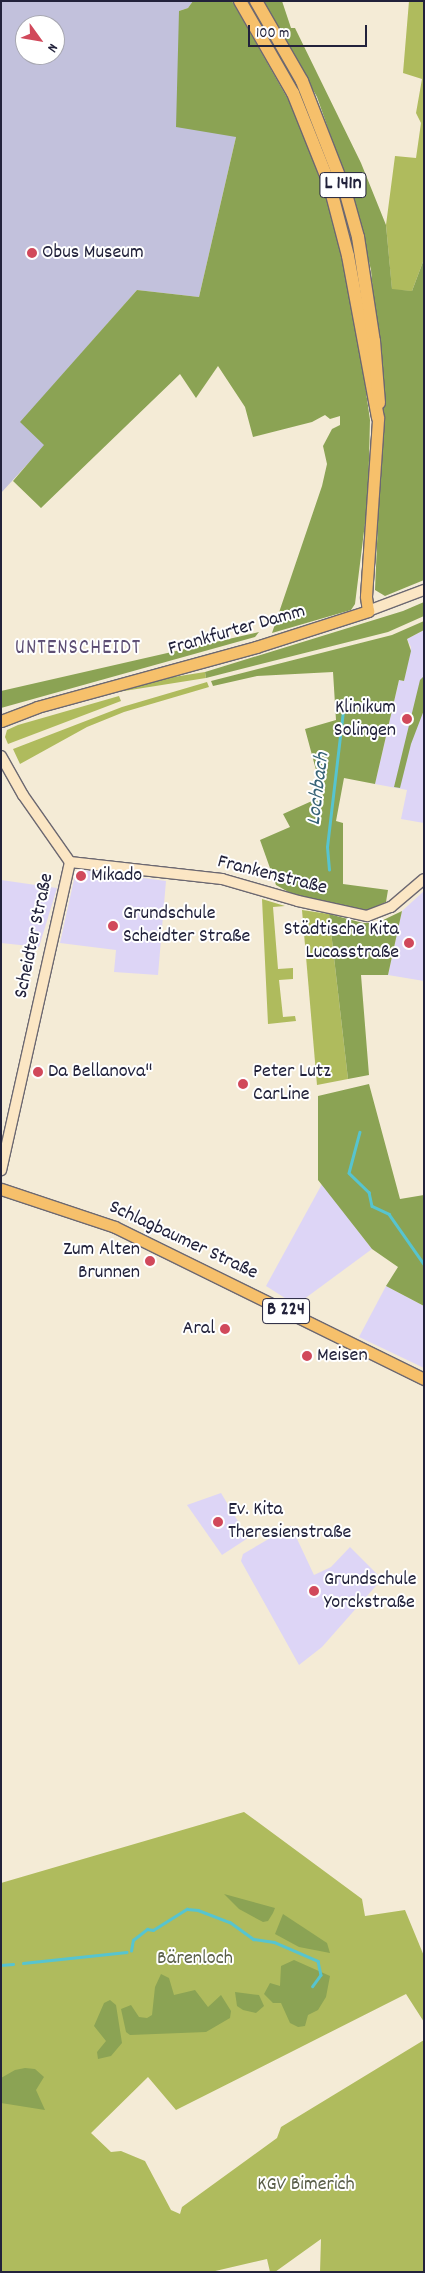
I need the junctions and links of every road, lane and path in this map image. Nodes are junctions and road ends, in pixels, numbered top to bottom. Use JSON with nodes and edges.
{"nodes":[{"id":1,"x":240,"y":1,"type":"edge"},
{"id":2,"x":256,"y":1,"type":"edge"},
{"id":3,"x":378,"y":418,"type":"junction"},
{"id":4,"x":424,"y":590,"type":"edge"},
{"id":5,"x":368,"y":611,"type":"junction"},
{"id":6,"x":1,"y":721,"type":"edge"},
{"id":7,"x":1,"y":756,"type":"edge"},
{"id":8,"x":70,"y":862,"type":"junction"},
{"id":9,"x":424,"y":878,"type":"edge"},
{"id":10,"x":1,"y":1170,"type":"edge"},
{"id":11,"x":1,"y":1189,"type":"edge"},
{"id":12,"x":424,"y":1379,"type":"edge"}],
"edges":[{"from":1,"to":3,"type":"highway","number":"L 141n"},
{"from":2,"to":3,"type":"highway","number":"L 141n"},
{"from":3,"to":5,"type":"main road","number":"L 141n"},
{"from":4,"to":5,"type":"street","name":"Frankfurter Damm"},
{"from":5,"to":6,"type":"main road","name":"Frankfurter Damm"},
{"from":7,"to":8,"type":"street","name":"Scheidter Straße"},
{"from":8,"to":9,"type":"street","name":"Frankenstraße"},
{"from":8,"to":10,"type":"street","name":"Scheidter Straße"},
{"from":11,"to":12,"type":"main road","name":"Schlagbaumer Straße","number":"B 224"}]}
